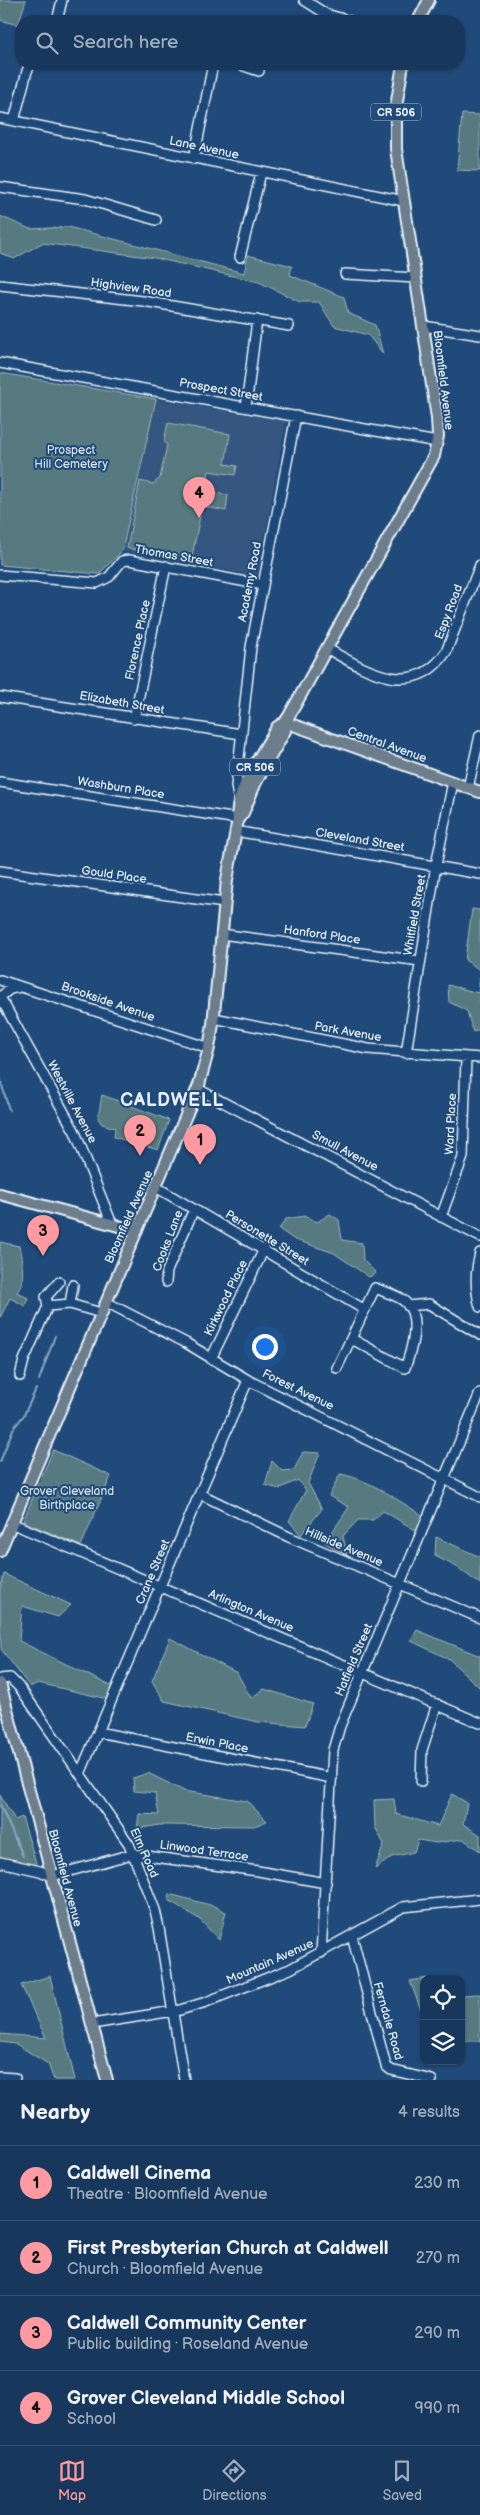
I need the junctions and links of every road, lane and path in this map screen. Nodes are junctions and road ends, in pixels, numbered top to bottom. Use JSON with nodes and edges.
{"nodes":[{"id":1,"x":62,"y":0,"type":"edge"},
{"id":2,"x":305,"y":0,"type":"edge"},
{"id":3,"x":429,"y":0,"type":"edge"},
{"id":4,"x":58,"y":15,"type":"edge"},
{"id":5,"x":329,"y":15,"type":"edge"},
{"id":6,"x":421,"y":15,"type":"edge"},
{"id":7,"x":28,"y":70,"type":"edge"},
{"id":8,"x":212,"y":70,"type":"edge"},
{"id":9,"x":256,"y":70,"type":"edge"},
{"id":10,"x":402,"y":70,"type":"edge"},
{"id":11,"x":259,"y":71,"type":"dead end"},
{"id":12,"x":0,"y":118,"type":"edge"},
{"id":13,"x":14,"y":120,"type":"junction"},
{"id":14,"x":194,"y":159,"type":"junction"},
{"id":15,"x":260,"y":173,"type":"junction"},
{"id":16,"x":0,"y":187,"type":"edge"},
{"id":17,"x":404,"y":201,"type":"junction"},
{"id":18,"x":156,"y":220,"type":"dead end"},
{"id":19,"x":240,"y":257,"type":"dead end"},
{"id":20,"x":345,"y":274,"type":"dead end"},
{"id":21,"x":416,"y":278,"type":"junction"},
{"id":22,"x":0,"y":285,"type":"edge"},
{"id":23,"x":257,"y":320,"type":"junction"},
{"id":24,"x":289,"y":326,"type":"dead end"},
{"id":25,"x":424,"y":326,"type":"junction"},
{"id":26,"x":480,"y":335,"type":"edge"},
{"id":27,"x":0,"y":362,"type":"edge"},
{"id":28,"x":246,"y":407,"type":"junction"},
{"id":29,"x":296,"y":416,"type":"junction"},
{"id":30,"x":437,"y":442,"type":"junction"},
{"id":31,"x":480,"y":565,"type":"edge"},
{"id":32,"x":166,"y":566,"type":"junction"},
{"id":33,"x":0,"y":575,"type":"edge"},
{"id":34,"x":263,"y":585,"type":"junction"},
{"id":35,"x":326,"y":648,"type":"junction"},
{"id":36,"x":0,"y":697,"type":"edge"},
{"id":37,"x":134,"y":719,"type":"junction"},
{"id":38,"x":285,"y":722,"type":"junction"},
{"id":39,"x":241,"y":734,"type":"junction"},
{"id":40,"x":480,"y":735,"type":"edge"},
{"id":41,"x":239,"y":755,"type":"junction"},
{"id":42,"x":256,"y":775,"type":"junction"},
{"id":43,"x":0,"y":782,"type":"edge"},
{"id":44,"x":453,"y":782,"type":"junction"},
{"id":45,"x":468,"y":788,"type":"junction"},
{"id":46,"x":480,"y":792,"type":"edge"},
{"id":47,"x":239,"y":802,"type":"junction"},
{"id":48,"x":238,"y":819,"type":"junction"},
{"id":49,"x":235,"y":831,"type":"junction"},
{"id":50,"x":436,"y":865,"type":"junction"},
{"id":51,"x":0,"y":871,"type":"edge"},
{"id":52,"x":480,"y":874,"type":"edge"},
{"id":53,"x":224,"y":903,"type":"junction"},
{"id":54,"x":221,"y":934,"type":"junction"},
{"id":55,"x":420,"y":961,"type":"junction"},
{"id":56,"x":0,"y":980,"type":"edge"},
{"id":57,"x":23,"y":987,"type":"junction"},
{"id":58,"x":0,"y":997,"type":"edge"},
{"id":59,"x":214,"y":1018,"type":"junction"},
{"id":60,"x":209,"y":1048,"type":"junction"},
{"id":61,"x":406,"y":1053,"type":"junction"},
{"id":62,"x":466,"y":1058,"type":"junction"},
{"id":63,"x":480,"y":1058,"type":"edge"},
{"id":64,"x":198,"y":1089,"type":"junction"},
{"id":65,"x":156,"y":1187,"type":"junction"},
{"id":66,"x":0,"y":1194,"type":"edge"},
{"id":67,"x":194,"y":1208,"type":"junction"},
{"id":68,"x":440,"y":1217,"type":"junction"},
{"id":69,"x":112,"y":1224,"type":"junction"},
{"id":70,"x":137,"y":1231,"type":"junction"},
{"id":71,"x":480,"y":1238,"type":"edge"},
{"id":72,"x":264,"y":1249,"type":"junction"},
{"id":73,"x":480,"y":1253,"type":"edge"},
{"id":74,"x":166,"y":1282,"type":"dead end"},
{"id":75,"x":73,"y":1285,"type":"dead end"},
{"id":76,"x":106,"y":1302,"type":"junction"},
{"id":77,"x":66,"y":1304,"type":"junction"},
{"id":78,"x":48,"y":1306,"type":"junction"},
{"id":79,"x":408,"y":1306,"type":"junction"},
{"id":80,"x":480,"y":1307,"type":"edge"},
{"id":81,"x":366,"y":1310,"type":"junction"},
{"id":82,"x":101,"y":1313,"type":"junction"},
{"id":83,"x":480,"y":1335,"type":"edge"},
{"id":84,"x":352,"y":1339,"type":"junction"},
{"id":85,"x":211,"y":1359,"type":"junction"},
{"id":86,"x":337,"y":1368,"type":"dead end"},
{"id":87,"x":20,"y":1376,"type":"dead end"},
{"id":88,"x":248,"y":1380,"type":"junction"},
{"id":89,"x":480,"y":1393,"type":"edge"},
{"id":90,"x":444,"y":1479,"type":"junction"},
{"id":91,"x":200,"y":1494,"type":"junction"},
{"id":92,"x":480,"y":1497,"type":"edge"},
{"id":93,"x":12,"y":1523,"type":"junction"},
{"id":94,"x":0,"y":1551,"type":"edge"},
{"id":95,"x":399,"y":1584,"type":"junction"},
{"id":96,"x":160,"y":1586,"type":"junction"},
{"id":97,"x":480,"y":1618,"type":"edge"},
{"id":98,"x":362,"y":1672,"type":"junction"},
{"id":99,"x":0,"y":1679,"type":"edge"},
{"id":100,"x":0,"y":1683,"type":"edge"},
{"id":101,"x":438,"y":1704,"type":"junction"},
{"id":102,"x":480,"y":1723,"type":"edge"},
{"id":103,"x":98,"y":1732,"type":"junction"},
{"id":104,"x":80,"y":1774,"type":"junction"},
{"id":105,"x":332,"y":1778,"type":"junction"},
{"id":106,"x":421,"y":1781,"type":"dead end"},
{"id":107,"x":133,"y":1854,"type":"junction"},
{"id":108,"x":0,"y":1862,"type":"edge"},
{"id":109,"x":52,"y":1876,"type":"junction"},
{"id":110,"x":326,"y":1883,"type":"junction"},
{"id":111,"x":480,"y":1899,"type":"edge"},
{"id":112,"x":352,"y":1936,"type":"junction"},
{"id":113,"x":321,"y":1953,"type":"junction"},
{"id":114,"x":173,"y":2011,"type":"junction"},
{"id":115,"x":92,"y":2024,"type":"junction"},
{"id":116,"x":0,"y":2077,"type":"edge"},
{"id":117,"x":15,"y":2078,"type":"dead end"},
{"id":118,"x":107,"y":2080,"type":"edge"},
{"id":119,"x":184,"y":2080,"type":"edge"},
{"id":120,"x":432,"y":2080,"type":"edge"}],
"edges":[{"from":1,"to":4,"type":"street"},
{"from":2,"to":5,"type":"street"},
{"from":3,"to":6,"type":"main road"},
{"from":7,"to":13,"type":"street"},
{"from":8,"to":14,"type":"street"},
{"from":9,"to":11,"type":"street"},
{"from":10,"to":17,"type":"main road","name":"Bloomfield Avenue","number":"CR 506"},
{"from":12,"to":13,"type":"street","name":"Lane Avenue"},
{"from":13,"to":14,"type":"street","name":"Lane Avenue"},
{"from":14,"to":15,"type":"street","name":"Lane Avenue"},
{"from":15,"to":17,"type":"street","name":"Lane Avenue"},
{"from":15,"to":19,"type":"street"},
{"from":16,"to":18,"type":"street"},
{"from":17,"to":21,"type":"main road","name":"Bloomfield Avenue","number":"CR 506"},
{"from":20,"to":21,"type":"street"},
{"from":21,"to":25,"type":"main road","name":"Bloomfield Avenue","number":"CR 506"},
{"from":22,"to":23,"type":"street","name":"Highview Road"},
{"from":23,"to":24,"type":"street","name":"Highview Road"},
{"from":23,"to":28,"type":"street"},
{"from":25,"to":26,"type":"street"},
{"from":25,"to":30,"type":"main road","name":"Bloomfield Avenue","number":"CR 506"},
{"from":27,"to":28,"type":"street","name":"Prospect Street"},
{"from":28,"to":29,"type":"street","name":"Prospect Street"},
{"from":29,"to":30,"type":"street","name":"Prospect Street"},
{"from":29,"to":34,"type":"street","name":"Academy Road"},
{"from":30,"to":35,"type":"main road","name":"Bloomfield Avenue","number":"CR 506"},
{"from":31,"to":35,"type":"street","name":"Espy Road"},
{"from":32,"to":33,"type":"street","name":"Thomas Street"},
{"from":32,"to":34,"type":"street","name":"Thomas Street"},
{"from":32,"to":37,"type":"street","name":"Florence Place"},
{"from":34,"to":39,"type":"street","name":"Academy Road"},
{"from":35,"to":38,"type":"main road","name":"Bloomfield Avenue","number":"CR 506"},
{"from":36,"to":37,"type":"street","name":"Elizabeth Street"},
{"from":37,"to":39,"type":"street","name":"Elizabeth Street"},
{"from":38,"to":42,"type":"main road","name":"Bloomfield Avenue","number":"CR 506"},
{"from":38,"to":44,"type":"main road","name":"Central Avenue"},
{"from":39,"to":41,"type":"street","name":"Academy Road"},
{"from":40,"to":45,"type":"street"},
{"from":41,"to":42,"type":"street"},
{"from":41,"to":47,"type":"street","name":"Academy Road"},
{"from":42,"to":47,"type":"main road","name":"Bloomfield Avenue","number":"CR 506"},
{"from":42,"to":48,"type":"main road","name":"Bloomfield Avenue","number":"CR 506"},
{"from":43,"to":48,"type":"street","name":"Washburn Place"},
{"from":44,"to":45,"type":"main road","name":"Central Avenue"},
{"from":44,"to":50,"type":"street","name":"Whitfield Street"},
{"from":45,"to":46,"type":"main road","name":"Central Avenue"},
{"from":47,"to":48,"type":"main road","name":"Bloomfield Avenue","number":"CR 506"},
{"from":48,"to":49,"type":"main road","name":"Bloomfield Avenue","number":"CR 506"},
{"from":49,"to":50,"type":"street","name":"Cleveland Street"},
{"from":49,"to":53,"type":"main road","name":"Bloomfield Avenue","number":"CR 506"},
{"from":50,"to":52,"type":"street","name":"Cleveland Street"},
{"from":50,"to":55,"type":"street","name":"Whitfield Street"},
{"from":51,"to":53,"type":"street","name":"Gould Place"},
{"from":53,"to":54,"type":"main road","name":"Bloomfield Avenue","number":"CR 506"},
{"from":54,"to":55,"type":"street","name":"Hanford Place"},
{"from":54,"to":59,"type":"main road","name":"Bloomfield Avenue","number":"CR 506"},
{"from":55,"to":61,"type":"street","name":"Whitfield Street"},
{"from":56,"to":57,"type":"street","name":"Brookside Avenue"},
{"from":57,"to":58,"type":"street"},
{"from":57,"to":60,"type":"street","name":"Brookside Avenue"},
{"from":58,"to":69,"type":"street","name":"Westville Avenue"},
{"from":59,"to":60,"type":"main road","name":"Bloomfield Avenue","number":"CR 506"},
{"from":59,"to":61,"type":"street","name":"Park Avenue"},
{"from":60,"to":64,"type":"main road","name":"Bloomfield Avenue","number":"CR 506"},
{"from":61,"to":62,"type":"street","name":"Park Avenue"},
{"from":62,"to":63,"type":"street","name":"Park Avenue"},
{"from":62,"to":68,"type":"street","name":"Ward Place"},
{"from":64,"to":65,"type":"main road","name":"Bloomfield Avenue","number":"CR 506"},
{"from":64,"to":68,"type":"street","name":"Smull Avenue"},
{"from":65,"to":67,"type":"street","name":"Personette Street"},
{"from":65,"to":70,"type":"main road","name":"Bloomfield Avenue","number":"CR 506"},
{"from":66,"to":69,"type":"main road"},
{"from":67,"to":72,"type":"street","name":"Personette Street"},
{"from":67,"to":74,"type":"street","name":"Cooks Lane"},
{"from":68,"to":71,"type":"street","name":"Smull Avenue"},
{"from":69,"to":70,"type":"main road"},
{"from":70,"to":76,"type":"main road","name":"Bloomfield Avenue","number":"CR 506"},
{"from":72,"to":81,"type":"street","name":"Personette Street"},
{"from":72,"to":85,"type":"street","name":"Kirkwood Place"},
{"from":73,"to":80,"type":"street"},
{"from":75,"to":77,"type":"street"},
{"from":76,"to":82,"type":"main road","name":"Bloomfield Avenue","number":"CR 506"},
{"from":76,"to":85,"type":"street","name":"Forest Avenue"},
{"from":77,"to":78,"type":"street"},
{"from":77,"to":78,"type":"street"},
{"from":77,"to":82,"type":"street"},
{"from":78,"to":87,"type":"street"},
{"from":79,"to":81,"type":"street"},
{"from":79,"to":83,"type":"street"},
{"from":79,"to":84,"type":"street"},
{"from":81,"to":84,"type":"street"},
{"from":82,"to":93,"type":"main road","name":"Bloomfield Avenue","number":"CR 506"},
{"from":84,"to":86,"type":"street"},
{"from":85,"to":88,"type":"street","name":"Forest Avenue"},
{"from":88,"to":90,"type":"street","name":"Forest Avenue"},
{"from":88,"to":91,"type":"street","name":"Crane Street"},
{"from":89,"to":90,"type":"street","name":"Hatfield Street"},
{"from":90,"to":92,"type":"street","name":"Forest Avenue"},
{"from":90,"to":95,"type":"street","name":"Hatfield Street"},
{"from":91,"to":95,"type":"street","name":"Hillside Avenue"},
{"from":91,"to":96,"type":"street","name":"Crane Street"},
{"from":93,"to":94,"type":"main road","name":"Bloomfield Avenue","number":"CR 506"},
{"from":93,"to":96,"type":"street","name":"Arlington Avenue"},
{"from":95,"to":97,"type":"street","name":"Hillside Avenue"},
{"from":95,"to":98,"type":"street","name":"Hatfield Street"},
{"from":96,"to":98,"type":"street","name":"Arlington Avenue"},
{"from":96,"to":103,"type":"street","name":"Crane Street"},
{"from":98,"to":101,"type":"street","name":"Arlington Avenue"},
{"from":98,"to":105,"type":"street","name":"Hatfield Street"},
{"from":99,"to":104,"type":"street","name":"Elm Road"},
{"from":100,"to":109,"type":"main road","name":"Bloomfield Avenue"},
{"from":101,"to":102,"type":"street","name":"Arlington Avenue"},
{"from":101,"to":106,"type":"street"},
{"from":103,"to":104,"type":"street","name":"Crane Street"},
{"from":103,"to":105,"type":"street","name":"Erwin Place"},
{"from":104,"to":107,"type":"street","name":"Elm Road"},
{"from":105,"to":110,"type":"street","name":"Hatfield Street"},
{"from":107,"to":109,"type":"street","name":"Linwood Terrace"},
{"from":107,"to":110,"type":"street","name":"Linwood Terrace"},
{"from":107,"to":114,"type":"street","name":"Elm Road"},
{"from":108,"to":109,"type":"street"},
{"from":109,"to":115,"type":"main road","name":"Bloomfield Avenue"},
{"from":110,"to":113,"type":"street","name":"Hatfield Street"},
{"from":111,"to":112,"type":"street","name":"Mountain Avenue"},
{"from":112,"to":113,"type":"street","name":"Mountain Avenue"},
{"from":112,"to":120,"type":"street","name":"Ferndale Road"},
{"from":113,"to":114,"type":"street","name":"Mountain Avenue"},
{"from":114,"to":115,"type":"street","name":"Mountain Avenue"},
{"from":114,"to":119,"type":"street","name":"Elm Road"},
{"from":115,"to":118,"type":"main road","name":"Bloomfield Avenue"},
{"from":116,"to":117,"type":"street"}]}
